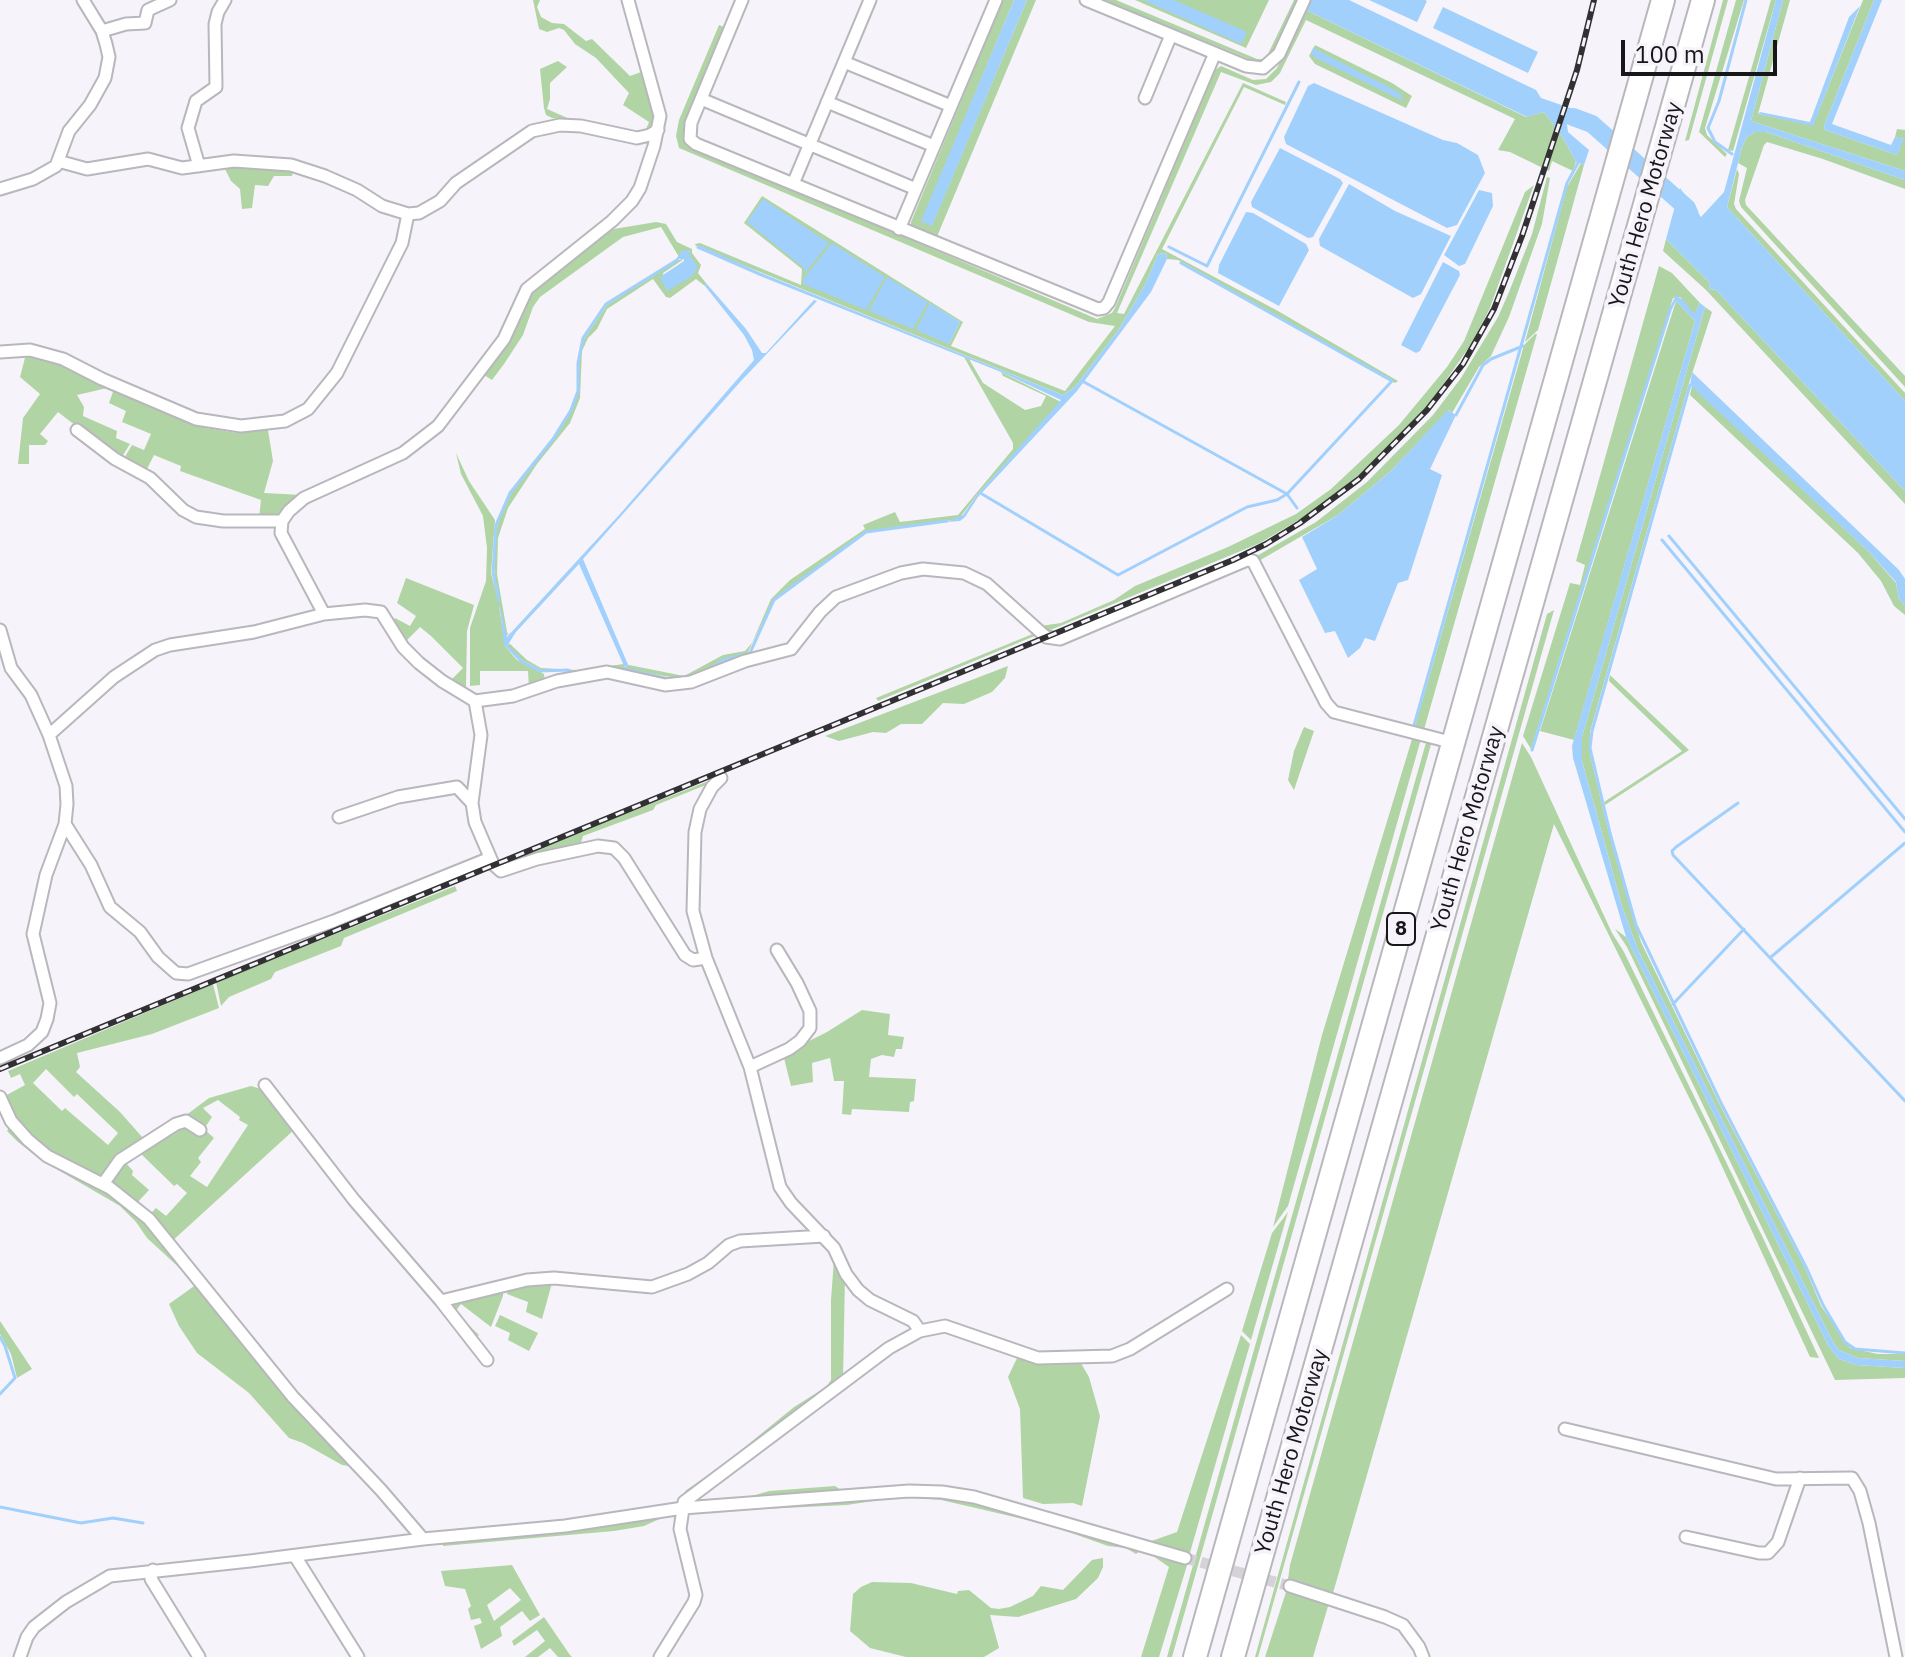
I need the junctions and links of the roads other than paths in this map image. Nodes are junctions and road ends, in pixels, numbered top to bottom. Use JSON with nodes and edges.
{"nodes":[{"id":1,"x":83,"y":0,"type":"edge"},
{"id":2,"x":170,"y":0,"type":"edge"},
{"id":3,"x":225,"y":0,"type":"edge"},
{"id":4,"x":628,"y":0,"type":"edge"},
{"id":5,"x":742,"y":0,"type":"edge"},
{"id":6,"x":870,"y":0,"type":"edge"},
{"id":7,"x":996,"y":0,"type":"edge"},
{"id":8,"x":1086,"y":0,"type":"edge"},
{"id":9,"x":1663,"y":0,"type":"edge"},
{"id":10,"x":1703,"y":0,"type":"edge"},
{"id":11,"x":1303,"y":2,"type":"edge"},
{"id":12,"x":102,"y":31,"type":"junction"},
{"id":13,"x":1171,"y":35,"type":"junction"},
{"id":14,"x":1215,"y":53,"type":"junction"},
{"id":15,"x":844,"y":62,"type":"junction"},
{"id":16,"x":1145,"y":98,"type":"dead end"},
{"id":17,"x":701,"y":99,"type":"junction"},
{"id":18,"x":827,"y":102,"type":"junction"},
{"id":19,"x":951,"y":106,"type":"junction"},
{"id":20,"x":658,"y":130,"type":"junction"},
{"id":21,"x":809,"y":144,"type":"junction"},
{"id":22,"x":934,"y":146,"type":"junction"},
{"id":23,"x":58,"y":161,"type":"junction"},
{"id":24,"x":199,"y":166,"type":"junction"},
{"id":25,"x":793,"y":184,"type":"junction"},
{"id":26,"x":0,"y":189,"type":"edge"},
{"id":27,"x":916,"y":189,"type":"junction"},
{"id":28,"x":408,"y":214,"type":"junction"},
{"id":29,"x":899,"y":229,"type":"junction"},
{"id":30,"x":0,"y":352,"type":"edge"},
{"id":31,"x":77,"y":430,"type":"dead end"},
{"id":32,"x":282,"y":521,"type":"junction"},
{"id":33,"x":324,"y":614,"type":"junction"},
{"id":34,"x":0,"y":630,"type":"edge"},
{"id":35,"x":6,"y":668,"type":"edge"},
{"id":36,"x":475,"y":701,"type":"junction"},
{"id":37,"x":49,"y":735,"type":"junction"},
{"id":38,"x":1454,"y":743,"type":"junction"},
{"id":39,"x":721,"y":778,"type":"dead end"},
{"id":40,"x":472,"y":803,"type":"junction"},
{"id":41,"x":339,"y":817,"type":"dead end"},
{"id":42,"x":65,"y":824,"type":"junction"},
{"id":43,"x":490,"y":858,"type":"junction"},
{"id":44,"x":777,"y":950,"type":"dead end"},
{"id":45,"x":706,"y":958,"type":"junction"},
{"id":46,"x":0,"y":1058,"type":"edge"},
{"id":47,"x":750,"y":1067,"type":"junction"},
{"id":48,"x":265,"y":1085,"type":"dead end"},
{"id":49,"x":0,"y":1097,"type":"edge"},
{"id":50,"x":200,"y":1130,"type":"dead end"},
{"id":51,"x":103,"y":1184,"type":"junction"},
{"id":52,"x":824,"y":1236,"type":"junction"},
{"id":53,"x":1227,"y":1289,"type":"dead end"},
{"id":54,"x":441,"y":1301,"type":"junction"},
{"id":55,"x":920,"y":1331,"type":"junction"},
{"id":56,"x":487,"y":1360,"type":"dead end"},
{"id":57,"x":1565,"y":1429,"type":"dead end"},
{"id":58,"x":1800,"y":1478,"type":"junction"},
{"id":59,"x":683,"y":1508,"type":"junction"},
{"id":60,"x":1686,"y":1537,"type":"dead end"},
{"id":61,"x":423,"y":1539,"type":"junction"},
{"id":62,"x":295,"y":1556,"type":"junction"},
{"id":63,"x":1185,"y":1558,"type":"tunnel mouth"},
{"id":64,"x":153,"y":1570,"type":"junction"},
{"id":65,"x":1290,"y":1586,"type":"tunnel mouth"},
{"id":66,"x":20,"y":1657,"type":"edge"},
{"id":67,"x":199,"y":1657,"type":"edge"},
{"id":68,"x":358,"y":1657,"type":"edge"},
{"id":69,"x":660,"y":1657,"type":"edge"},
{"id":70,"x":1195,"y":1657,"type":"edge"},
{"id":71,"x":1233,"y":1657,"type":"edge"},
{"id":72,"x":1423,"y":1657,"type":"edge"},
{"id":73,"x":1896,"y":1657,"type":"edge"}],
"edges":[{"from":1,"to":12,"type":"street"},
{"from":2,"to":12,"type":"street"},
{"from":3,"to":24,"type":"street"},
{"from":4,"to":20,"type":"street"},
{"from":5,"to":17,"type":"street"},
{"from":6,"to":15,"type":"street"},
{"from":7,"to":19,"type":"street"},
{"from":8,"to":13,"type":"street"},
{"from":9,"to":38,"type":"highway","name":"Youth Hero Motorway","number":"8"},
{"from":10,"to":71,"type":"highway","name":"Youth Hero Motorway","number":"8"},
{"from":11,"to":14,"type":"street"},
{"from":12,"to":23,"type":"street"},
{"from":13,"to":14,"type":"street"},
{"from":13,"to":16,"type":"street"},
{"from":14,"to":29,"type":"street"},
{"from":15,"to":18,"type":"street"},
{"from":15,"to":19,"type":"street"},
{"from":17,"to":21,"type":"street"},
{"from":17,"to":25,"type":"street"},
{"from":18,"to":21,"type":"street"},
{"from":18,"to":22,"type":"street"},
{"from":19,"to":22,"type":"street"},
{"from":20,"to":28,"type":"street"},
{"from":20,"to":32,"type":"street"},
{"from":21,"to":25,"type":"street"},
{"from":21,"to":27,"type":"street"},
{"from":22,"to":27,"type":"street"},
{"from":23,"to":24,"type":"street"},
{"from":23,"to":26,"type":"street"},
{"from":24,"to":28,"type":"street"},
{"from":25,"to":29,"type":"street"},
{"from":27,"to":29,"type":"street"},
{"from":28,"to":30,"type":"street"},
{"from":31,"to":32,"type":"street"},
{"from":32,"to":33,"type":"street"},
{"from":33,"to":36,"type":"street"},
{"from":33,"to":37,"type":"street"},
{"from":34,"to":35,"type":"street"},
{"from":35,"to":37,"type":"street"},
{"from":36,"to":38,"type":"street"},
{"from":36,"to":40,"type":"street"},
{"from":37,"to":42,"type":"street"},
{"from":38,"to":70,"type":"highway","name":"Youth Hero Motorway","number":"8"},
{"from":39,"to":45,"type":"street"},
{"from":40,"to":41,"type":"street"},
{"from":40,"to":43,"type":"street"},
{"from":42,"to":43,"type":"street"},
{"from":42,"to":46,"type":"street"},
{"from":43,"to":45,"type":"street"},
{"from":44,"to":47,"type":"street"},
{"from":45,"to":47,"type":"street"},
{"from":47,"to":52,"type":"street"},
{"from":48,"to":54,"type":"street"},
{"from":49,"to":51,"type":"street"},
{"from":50,"to":51,"type":"street"},
{"from":51,"to":61,"type":"street"},
{"from":52,"to":54,"type":"street"},
{"from":52,"to":55,"type":"street"},
{"from":53,"to":55,"type":"street"},
{"from":54,"to":56,"type":"street"},
{"from":55,"to":59,"type":"street"},
{"from":57,"to":58,"type":"street"},
{"from":58,"to":60,"type":"street"},
{"from":58,"to":73,"type":"street"},
{"from":59,"to":61,"type":"street"},
{"from":59,"to":63,"type":"street"},
{"from":59,"to":69,"type":"street"},
{"from":61,"to":62,"type":"street"},
{"from":62,"to":64,"type":"street"},
{"from":62,"to":68,"type":"street"},
{"from":64,"to":66,"type":"street"},
{"from":64,"to":67,"type":"street"},
{"from":65,"to":72,"type":"street"}]}
